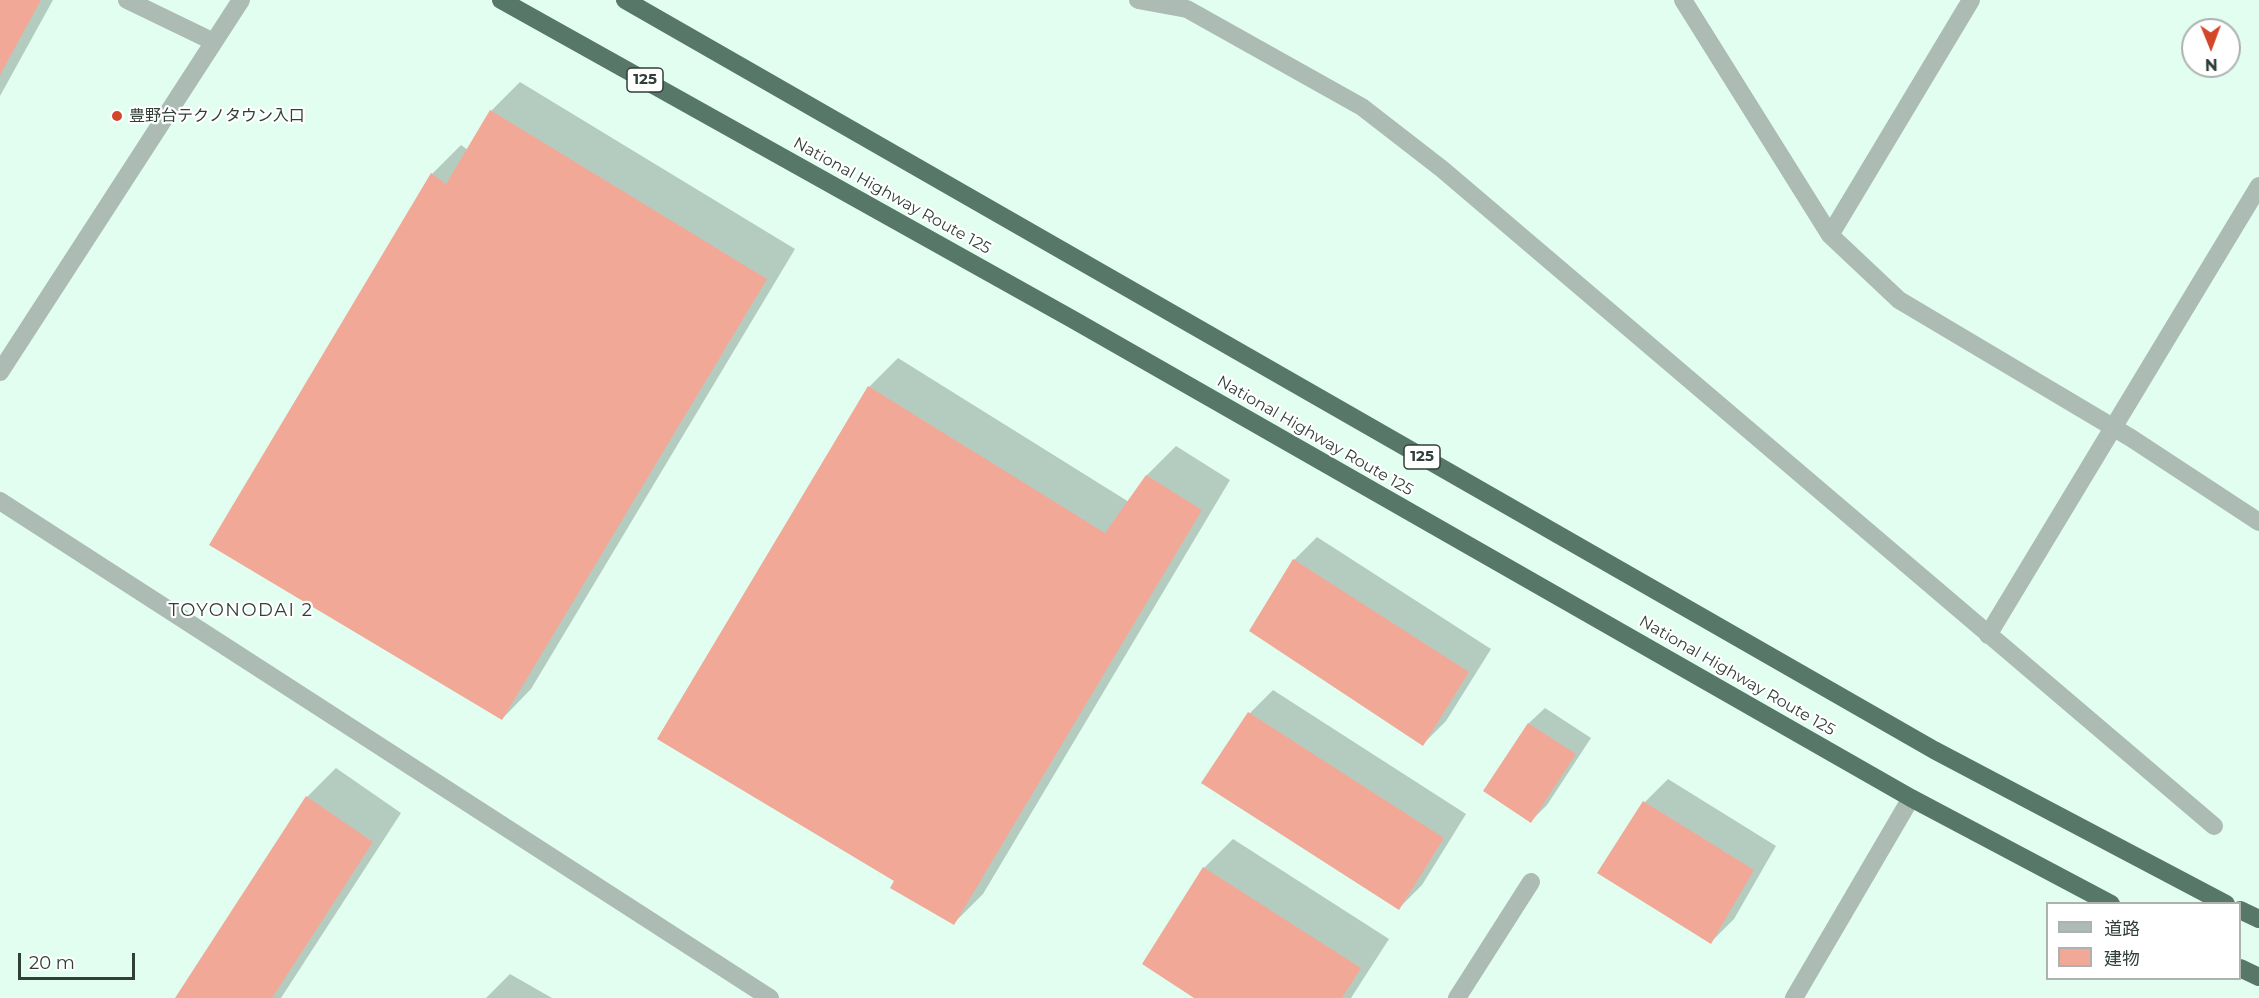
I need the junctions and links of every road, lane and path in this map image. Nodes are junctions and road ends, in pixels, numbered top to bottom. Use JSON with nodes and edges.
{"nodes":[{"id":1,"x":127,"y":0,"type":"edge"},
{"id":2,"x":242,"y":0,"type":"edge"},
{"id":3,"x":501,"y":0,"type":"edge"},
{"id":4,"x":625,"y":0,"type":"edge"},
{"id":5,"x":1138,"y":0,"type":"edge"},
{"id":6,"x":1683,"y":0,"type":"edge"},
{"id":7,"x":1971,"y":0,"type":"edge"},
{"id":8,"x":214,"y":42,"type":"junction"},
{"id":9,"x":2259,"y":186,"type":"edge"},
{"id":10,"x":1830,"y":235,"type":"junction"},
{"id":11,"x":0,"y":372,"type":"edge"},
{"id":12,"x":2112,"y":427,"type":"junction"},
{"id":13,"x":0,"y":501,"type":"edge"},
{"id":14,"x":2259,"y":522,"type":"edge"},
{"id":15,"x":1988,"y":635,"type":"junction"},
{"id":16,"x":1911,"y":798,"type":"junction"},
{"id":17,"x":2214,"y":826,"type":"dead end"},
{"id":18,"x":1531,"y":882,"type":"dead end"},
{"id":19,"x":2109,"y":902,"type":"edge"},
{"id":20,"x":2224,"y":902,"type":"edge"},
{"id":21,"x":2241,"y":910,"type":"edge"},
{"id":22,"x":2259,"y":919,"type":"edge"},
{"id":23,"x":2241,"y":968,"type":"edge"},
{"id":24,"x":2259,"y":977,"type":"edge"},
{"id":25,"x":770,"y":998,"type":"edge"},
{"id":26,"x":1457,"y":998,"type":"edge"},
{"id":27,"x":1794,"y":998,"type":"edge"}],
"edges":[{"from":1,"to":8,"type":"street"},
{"from":2,"to":8,"type":"street"},
{"from":3,"to":16,"type":"highway","name":"National Highway Route 125","number":"125"},
{"from":4,"to":20,"type":"highway","name":"National Highway Route 125","number":"125"},
{"from":5,"to":15,"type":"street"},
{"from":6,"to":10,"type":"street"},
{"from":7,"to":10,"type":"street"},
{"from":8,"to":11,"type":"street"},
{"from":9,"to":12,"type":"street"},
{"from":10,"to":12,"type":"street"},
{"from":12,"to":14,"type":"street"},
{"from":12,"to":15,"type":"street"},
{"from":13,"to":25,"type":"street"},
{"from":15,"to":17,"type":"street"},
{"from":16,"to":19,"type":"highway","name":"National Highway Route 125","number":"125"},
{"from":16,"to":27,"type":"street"},
{"from":18,"to":26,"type":"street"},
{"from":21,"to":22,"type":"highway"},
{"from":23,"to":24,"type":"highway"}]}
